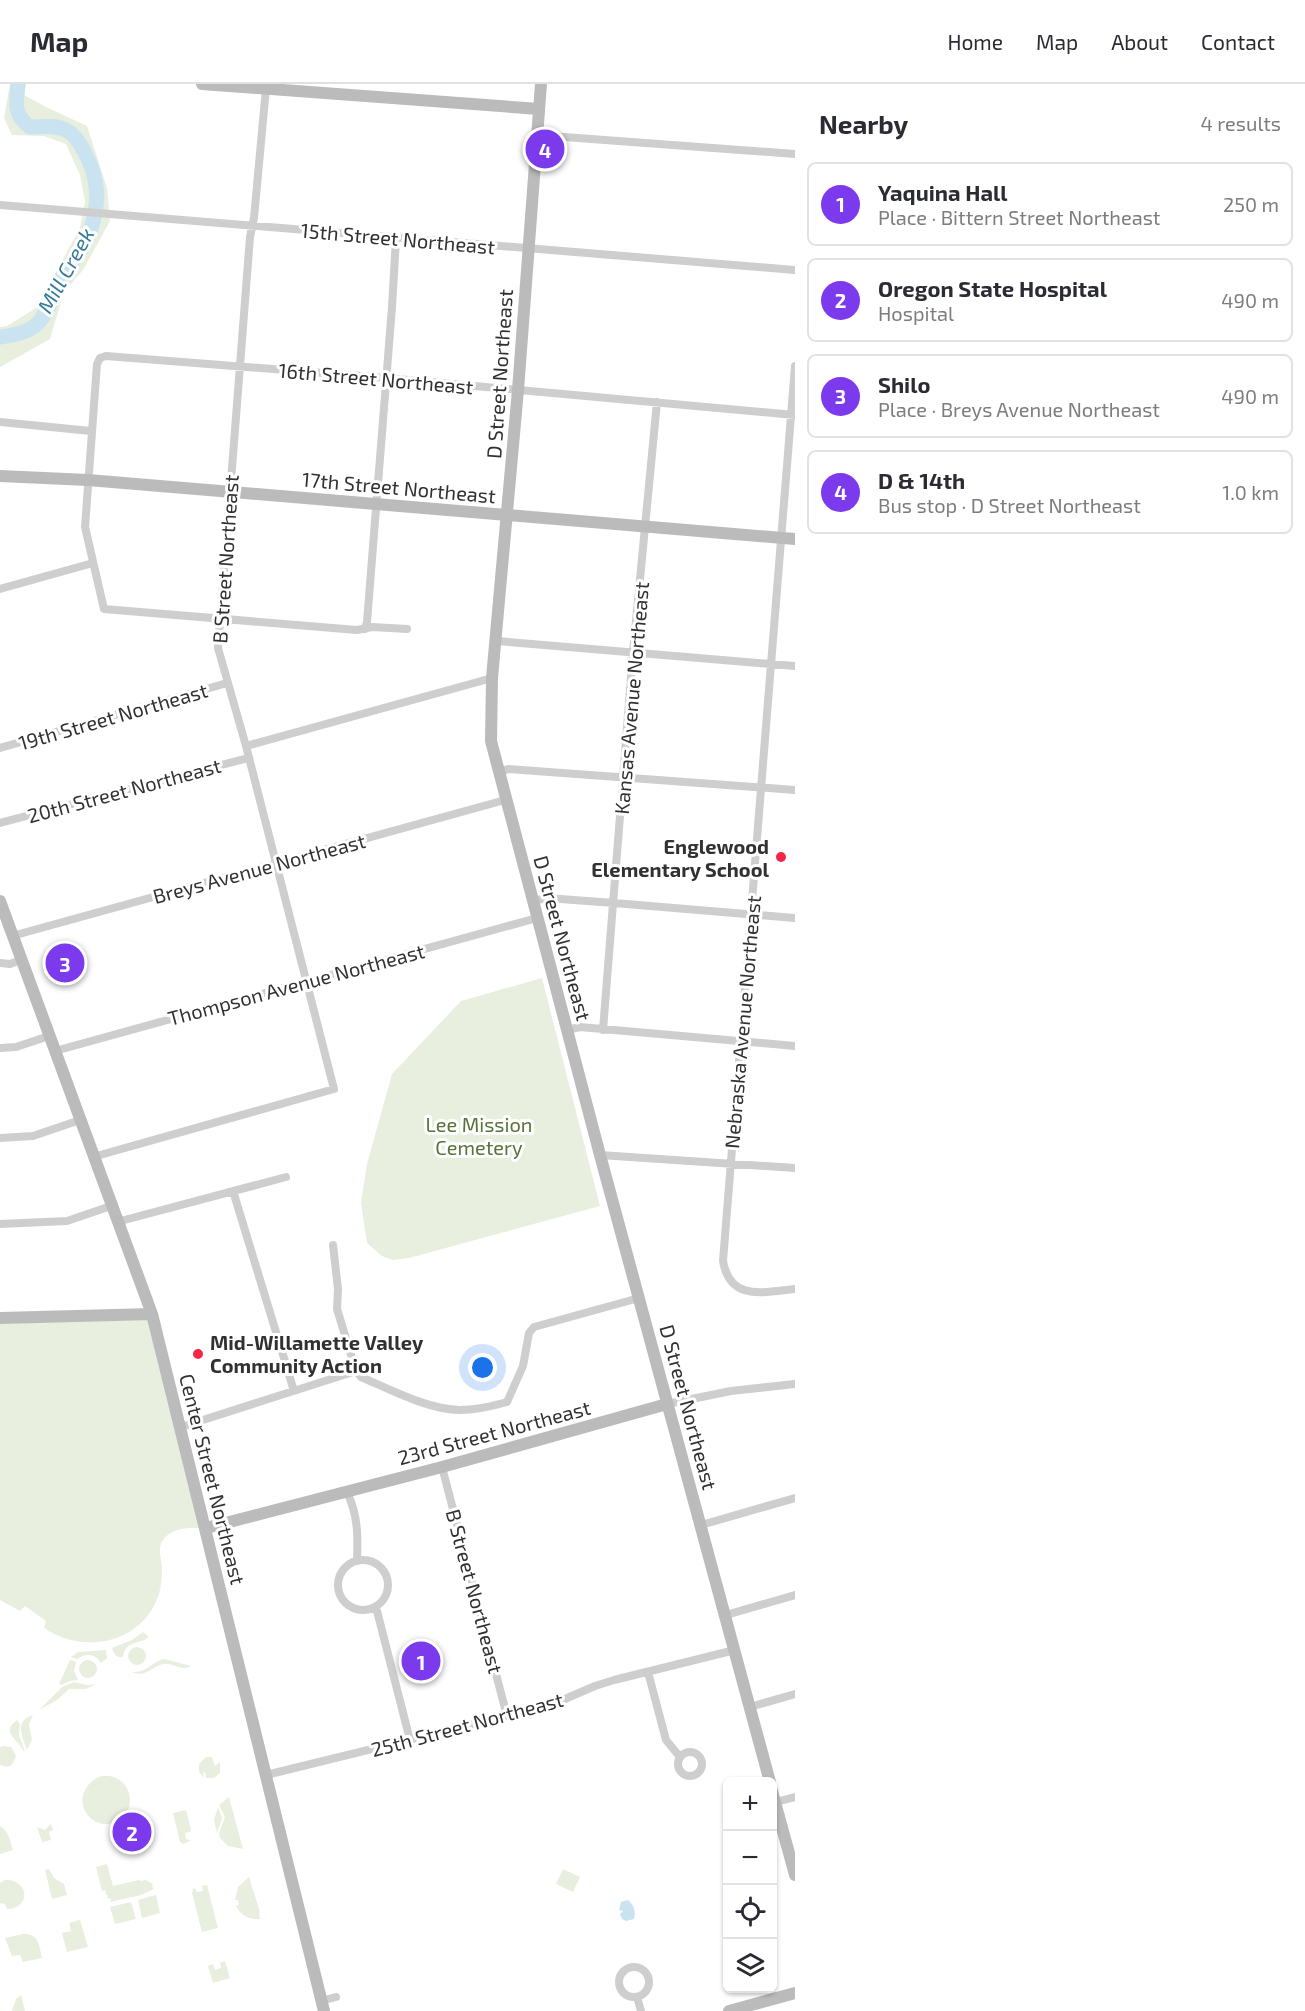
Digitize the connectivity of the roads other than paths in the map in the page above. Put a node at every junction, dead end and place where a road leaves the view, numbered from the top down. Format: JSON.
{"nodes":[{"id":1,"x":202,"y":84,"type":"edge"},
{"id":2,"x":541,"y":84,"type":"edge"},
{"id":3,"x":266,"y":88,"type":"junction"},
{"id":4,"x":539,"y":109,"type":"junction"},
{"id":5,"x":537,"y":135,"type":"junction"},
{"id":6,"x":795,"y":154,"type":"edge"},
{"id":7,"x":0,"y":205,"type":"edge"},
{"id":8,"x":252,"y":225,"type":"junction"},
{"id":9,"x":396,"y":238,"type":"junction"},
{"id":10,"x":528,"y":248,"type":"junction"},
{"id":11,"x":795,"y":270,"type":"edge"},
{"id":12,"x":795,"y":366,"type":"edge"},
{"id":13,"x":239,"y":367,"type":"junction"},
{"id":14,"x":387,"y":378,"type":"junction"},
{"id":15,"x":518,"y":390,"type":"junction"},
{"id":16,"x":657,"y":402,"type":"junction"},
{"id":17,"x":793,"y":415,"type":"edge"},
{"id":18,"x":0,"y":423,"type":"edge"},
{"id":19,"x":91,"y":431,"type":"junction"},
{"id":20,"x":0,"y":476,"type":"edge"},
{"id":21,"x":88,"y":480,"type":"junction"},
{"id":22,"x":229,"y":492,"type":"junction"},
{"id":23,"x":377,"y":505,"type":"junction"},
{"id":24,"x":507,"y":515,"type":"junction"},
{"id":25,"x":645,"y":526,"type":"junction"},
{"id":26,"x":780,"y":538,"type":"junction"},
{"id":27,"x":795,"y":539,"type":"edge"},
{"id":28,"x":93,"y":563,"type":"junction"},
{"id":29,"x":0,"y":589,"type":"edge"},
{"id":30,"x":219,"y":618,"type":"junction"},
{"id":31,"x":365,"y":629,"type":"junction"},
{"id":32,"x":407,"y":629,"type":"dead end"},
{"id":33,"x":497,"y":641,"type":"junction"},
{"id":34,"x":633,"y":652,"type":"junction"},
{"id":35,"x":770,"y":664,"type":"junction"},
{"id":36,"x":795,"y":666,"type":"edge"},
{"id":37,"x":492,"y":678,"type":"junction"},
{"id":38,"x":227,"y":683,"type":"junction"},
{"id":39,"x":246,"y":746,"type":"junction"},
{"id":40,"x":0,"y":748,"type":"edge"},
{"id":41,"x":248,"y":758,"type":"junction"},
{"id":42,"x":498,"y":773,"type":"junction"},
{"id":43,"x":624,"y":777,"type":"junction"},
{"id":44,"x":761,"y":787,"type":"junction"},
{"id":45,"x":795,"y":790,"type":"edge"},
{"id":46,"x":505,"y":800,"type":"junction"},
{"id":47,"x":0,"y":823,"type":"edge"},
{"id":48,"x":276,"y":863,"type":"junction"},
{"id":49,"x":0,"y":901,"type":"edge"},
{"id":50,"x":532,"y":901,"type":"junction"},
{"id":51,"x":614,"y":903,"type":"junction"},
{"id":52,"x":751,"y":915,"type":"junction"},
{"id":53,"x":537,"y":918,"type":"junction"},
{"id":54,"x":795,"y":918,"type":"edge"},
{"id":55,"x":12,"y":936,"type":"junction"},
{"id":56,"x":21,"y":960,"type":"junction"},
{"id":57,"x":0,"y":963,"type":"edge"},
{"id":58,"x":306,"y":982,"type":"junction"},
{"id":59,"x":567,"y":1030,"type":"junction"},
{"id":60,"x":603,"y":1030,"type":"junction"},
{"id":61,"x":49,"y":1036,"type":"junction"},
{"id":62,"x":740,"y":1041,"type":"junction"},
{"id":63,"x":795,"y":1046,"type":"edge"},
{"id":64,"x":0,"y":1048,"type":"edge"},
{"id":65,"x":55,"y":1051,"type":"junction"},
{"id":66,"x":80,"y":1120,"type":"junction"},
{"id":67,"x":0,"y":1138,"type":"edge"},
{"id":68,"x":600,"y":1155,"type":"junction"},
{"id":69,"x":93,"y":1156,"type":"junction"},
{"id":70,"x":730,"y":1165,"type":"junction"},
{"id":71,"x":795,"y":1168,"type":"edge"},
{"id":72,"x":286,"y":1177,"type":"dead end"},
{"id":73,"x":233,"y":1191,"type":"junction"},
{"id":74,"x":111,"y":1206,"type":"junction"},
{"id":75,"x":117,"y":1222,"type":"junction"},
{"id":76,"x":0,"y":1224,"type":"edge"},
{"id":77,"x":333,"y":1245,"type":"dead end"},
{"id":78,"x":795,"y":1289,"type":"edge"},
{"id":79,"x":639,"y":1298,"type":"junction"},
{"id":80,"x":152,"y":1314,"type":"junction"},
{"id":81,"x":0,"y":1318,"type":"edge"},
{"id":82,"x":356,"y":1371,"type":"junction"},
{"id":83,"x":795,"y":1384,"type":"edge"},
{"id":84,"x":294,"y":1391,"type":"junction"},
{"id":85,"x":668,"y":1404,"type":"junction"},
{"id":86,"x":181,"y":1427,"type":"junction"},
{"id":87,"x":442,"y":1467,"type":"junction"},
{"id":88,"x":347,"y":1492,"type":"junction"},
{"id":89,"x":795,"y":1498,"type":"edge"},
{"id":90,"x":701,"y":1525,"type":"junction"},
{"id":91,"x":206,"y":1528,"type":"junction"},
{"id":92,"x":357,"y":1561,"type":"junction"},
{"id":93,"x":795,"y":1595,"type":"edge"},
{"id":94,"x":376,"y":1607,"type":"junction"},
{"id":95,"x":726,"y":1615,"type":"junction"},
{"id":96,"x":735,"y":1650,"type":"junction"},
{"id":97,"x":648,"y":1672,"type":"junction"},
{"id":98,"x":795,"y":1694,"type":"edge"},
{"id":99,"x":750,"y":1707,"type":"junction"},
{"id":100,"x":507,"y":1716,"type":"junction"},
{"id":101,"x":410,"y":1740,"type":"junction"},
{"id":102,"x":680,"y":1757,"type":"dead end"},
{"id":103,"x":266,"y":1775,"type":"junction"},
{"id":104,"x":769,"y":1777,"type":"edge"},
{"id":105,"x":777,"y":1797,"type":"edge"},
{"id":106,"x":795,"y":1797,"type":"edge"},
{"id":107,"x":777,"y":1808,"type":"edge"},
{"id":108,"x":795,"y":1875,"type":"edge"},
{"id":109,"x":795,"y":1993,"type":"edge"},
{"id":110,"x":336,"y":1997,"type":"dead end"},
{"id":111,"x":638,"y":1997,"type":"dead end"},
{"id":112,"x":323,"y":2006,"type":"edge"},
{"id":113,"x":738,"y":2010,"type":"edge"},
{"id":114,"x":641,"y":2011,"type":"edge"}],
"edges":[{"from":1,"to":3,"type":"street"},
{"from":2,"to":4,"type":"street","name":"D Street Northeast"},
{"from":3,"to":4,"type":"street"},
{"from":3,"to":8,"type":"street","name":"B Street Northeast"},
{"from":4,"to":5,"type":"street","name":"D Street Northeast"},
{"from":5,"to":6,"type":"street"},
{"from":5,"to":10,"type":"street","name":"D Street Northeast"},
{"from":7,"to":8,"type":"street","name":"15th Street Northeast"},
{"from":8,"to":9,"type":"street","name":"15th Street Northeast"},
{"from":8,"to":13,"type":"street","name":"B Street Northeast"},
{"from":9,"to":10,"type":"street","name":"15th Street Northeast"},
{"from":9,"to":14,"type":"street"},
{"from":10,"to":11,"type":"street","name":"15th Street Northeast"},
{"from":10,"to":15,"type":"street","name":"D Street Northeast"},
{"from":12,"to":17,"type":"street","name":"Nebraska Avenue Northeast"},
{"from":13,"to":14,"type":"street","name":"16th Street Northeast"},
{"from":13,"to":19,"type":"street","name":"16th Street Northeast"},
{"from":13,"to":22,"type":"street","name":"B Street Northeast"},
{"from":14,"to":15,"type":"street","name":"16th Street Northeast"},
{"from":14,"to":23,"type":"street"},
{"from":15,"to":16,"type":"street","name":"16th Street Northeast"},
{"from":15,"to":24,"type":"street","name":"D Street Northeast"},
{"from":16,"to":17,"type":"street","name":"16th Street Northeast"},
{"from":16,"to":25,"type":"street","name":"Kansas Avenue Northeast"},
{"from":17,"to":26,"type":"street","name":"Nebraska Avenue Northeast"},
{"from":18,"to":19,"type":"street"},
{"from":19,"to":21,"type":"street"},
{"from":20,"to":21,"type":"street","name":"17th Street Northeast"},
{"from":21,"to":22,"type":"street","name":"17th Street Northeast"},
{"from":21,"to":28,"type":"street"},
{"from":22,"to":23,"type":"street","name":"17th Street Northeast"},
{"from":22,"to":30,"type":"street","name":"B Street Northeast"},
{"from":23,"to":24,"type":"street","name":"17th Street Northeast"},
{"from":23,"to":31,"type":"street"},
{"from":24,"to":25,"type":"street","name":"17th Street Northeast"},
{"from":24,"to":33,"type":"street","name":"D Street Northeast"},
{"from":25,"to":26,"type":"street","name":"17th Street Northeast"},
{"from":25,"to":34,"type":"street","name":"Kansas Avenue Northeast"},
{"from":26,"to":27,"type":"street","name":"17th Street Northeast"},
{"from":26,"to":35,"type":"street","name":"Nebraska Avenue Northeast"},
{"from":28,"to":29,"type":"street"},
{"from":28,"to":30,"type":"street"},
{"from":30,"to":31,"type":"street"},
{"from":30,"to":38,"type":"street","name":"B Street Northeast"},
{"from":31,"to":32,"type":"street"},
{"from":33,"to":34,"type":"street"},
{"from":33,"to":37,"type":"street","name":"D Street Northeast"},
{"from":34,"to":35,"type":"street"},
{"from":34,"to":43,"type":"street","name":"Kansas Avenue Northeast"},
{"from":35,"to":36,"type":"street"},
{"from":35,"to":44,"type":"street","name":"Nebraska Avenue Northeast"},
{"from":37,"to":39,"type":"street"},
{"from":37,"to":42,"type":"street","name":"D Street Northeast"},
{"from":38,"to":39,"type":"street","name":"B Street Northeast"},
{"from":38,"to":40,"type":"street","name":"19th Street Northeast"},
{"from":39,"to":41,"type":"street","name":"B Street Northeast"},
{"from":41,"to":47,"type":"street","name":"20th Street Northeast"},
{"from":41,"to":48,"type":"street","name":"B Street Northeast"},
{"from":42,"to":43,"type":"street"},
{"from":42,"to":46,"type":"street","name":"D Street Northeast"},
{"from":43,"to":44,"type":"street"},
{"from":43,"to":51,"type":"street","name":"Kansas Avenue Northeast"},
{"from":44,"to":45,"type":"street"},
{"from":44,"to":52,"type":"street","name":"Nebraska Avenue Northeast"},
{"from":46,"to":48,"type":"street","name":"Breys Avenue Northeast"},
{"from":46,"to":50,"type":"street","name":"D Street Northeast"},
{"from":48,"to":55,"type":"street","name":"Breys Avenue Northeast"},
{"from":48,"to":58,"type":"street","name":"B Street Northeast"},
{"from":49,"to":55,"type":"street","name":"Center Street Northeast"},
{"from":50,"to":51,"type":"street"},
{"from":50,"to":53,"type":"street","name":"D Street Northeast"},
{"from":51,"to":52,"type":"street"},
{"from":51,"to":60,"type":"street","name":"Kansas Avenue Northeast"},
{"from":52,"to":54,"type":"street"},
{"from":52,"to":62,"type":"street","name":"Nebraska Avenue Northeast"},
{"from":53,"to":58,"type":"street","name":"Thompson Avenue Northeast"},
{"from":53,"to":59,"type":"street","name":"D Street Northeast"},
{"from":55,"to":56,"type":"street","name":"Center Street Northeast"},
{"from":56,"to":57,"type":"street"},
{"from":56,"to":61,"type":"street","name":"Center Street Northeast"},
{"from":58,"to":65,"type":"street","name":"Thompson Avenue Northeast"},
{"from":58,"to":69,"type":"street","name":"B Street Northeast"},
{"from":59,"to":60,"type":"street"},
{"from":59,"to":68,"type":"street","name":"D Street Northeast"},
{"from":60,"to":62,"type":"street"},
{"from":61,"to":64,"type":"street"},
{"from":61,"to":65,"type":"street","name":"Center Street Northeast"},
{"from":62,"to":63,"type":"street"},
{"from":62,"to":70,"type":"street","name":"Nebraska Avenue Northeast"},
{"from":65,"to":66,"type":"street","name":"Center Street Northeast"},
{"from":66,"to":67,"type":"street"},
{"from":66,"to":69,"type":"street","name":"Center Street Northeast"},
{"from":68,"to":70,"type":"street"},
{"from":68,"to":79,"type":"street","name":"D Street Northeast"},
{"from":69,"to":74,"type":"street","name":"Center Street Northeast"},
{"from":70,"to":71,"type":"street"},
{"from":70,"to":78,"type":"street","name":"Nebraska Avenue Northeast"},
{"from":72,"to":73,"type":"street"},
{"from":73,"to":75,"type":"street"},
{"from":73,"to":84,"type":"street"},
{"from":74,"to":75,"type":"street","name":"Center Street Northeast"},
{"from":74,"to":76,"type":"street"},
{"from":75,"to":80,"type":"street","name":"Center Street Northeast"},
{"from":77,"to":82,"type":"street"},
{"from":79,"to":82,"type":"street"},
{"from":79,"to":85,"type":"street","name":"D Street Northeast"},
{"from":80,"to":81,"type":"street"},
{"from":80,"to":86,"type":"street","name":"Center Street Northeast"},
{"from":82,"to":84,"type":"street"},
{"from":83,"to":85,"type":"street","name":"23rd Street Northeast"},
{"from":84,"to":86,"type":"street"},
{"from":85,"to":87,"type":"street","name":"23rd Street Northeast"},
{"from":85,"to":90,"type":"street","name":"D Street Northeast"},
{"from":86,"to":91,"type":"street","name":"Center Street Northeast"},
{"from":87,"to":88,"type":"street","name":"23rd Street Northeast"},
{"from":87,"to":100,"type":"street","name":"B Street Northeast"},
{"from":88,"to":91,"type":"street","name":"23rd Street Northeast"},
{"from":88,"to":92,"type":"street"},
{"from":89,"to":90,"type":"street"},
{"from":90,"to":95,"type":"street","name":"D Street Northeast"},
{"from":91,"to":103,"type":"street","name":"Center Street Northeast"},
{"from":92,"to":94,"type":"street"},
{"from":92,"to":94,"type":"street"},
{"from":93,"to":95,"type":"street"},
{"from":94,"to":101,"type":"street"},
{"from":95,"to":96,"type":"street","name":"D Street Northeast"},
{"from":96,"to":97,"type":"street","name":"25th Street Northeast"},
{"from":96,"to":99,"type":"street","name":"D Street Northeast"},
{"from":97,"to":100,"type":"street","name":"25th Street Northeast"},
{"from":97,"to":102,"type":"street"},
{"from":98,"to":99,"type":"street"},
{"from":99,"to":104,"type":"street","name":"D Street Northeast"},
{"from":100,"to":101,"type":"street","name":"25th Street Northeast"},
{"from":101,"to":103,"type":"street","name":"25th Street Northeast"},
{"from":103,"to":112,"type":"street","name":"Center Street Northeast"},
{"from":105,"to":106,"type":"street"},
{"from":107,"to":108,"type":"street"},
{"from":109,"to":113,"type":"street"},
{"from":110,"to":112,"type":"street"},
{"from":111,"to":114,"type":"street"}]}
